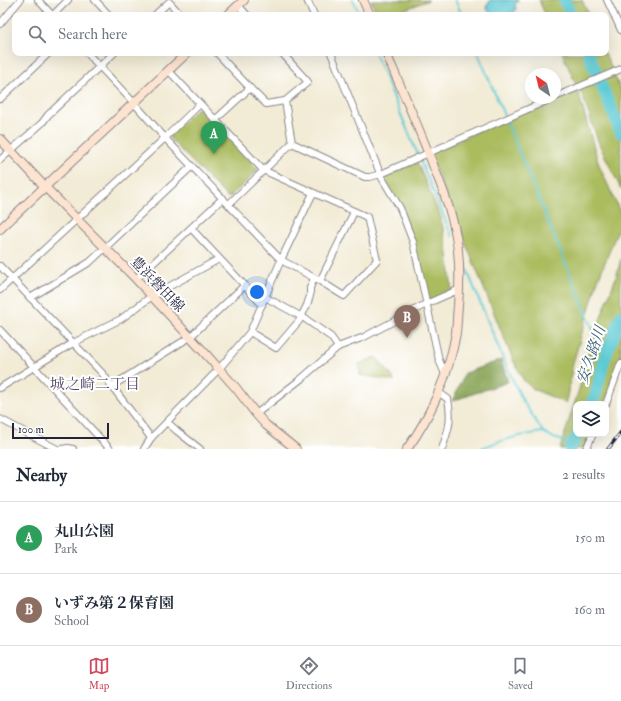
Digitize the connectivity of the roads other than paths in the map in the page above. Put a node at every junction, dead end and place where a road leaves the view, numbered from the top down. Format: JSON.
{"nodes":[{"id":1,"x":20,"y":0,"type":"edge"},
{"id":2,"x":38,"y":0,"type":"edge"},
{"id":3,"x":68,"y":0,"type":"edge"},
{"id":4,"x":95,"y":0,"type":"edge"},
{"id":5,"x":307,"y":0,"type":"edge"},
{"id":6,"x":363,"y":0,"type":"edge"},
{"id":7,"x":607,"y":0,"type":"edge"},
{"id":8,"x":241,"y":3,"type":"edge"},
{"id":9,"x":49,"y":12,"type":"edge"},
{"id":10,"x":55,"y":12,"type":"edge"},
{"id":11,"x":106,"y":12,"type":"edge"},
{"id":12,"x":158,"y":12,"type":"edge"},
{"id":13,"x":178,"y":12,"type":"edge"},
{"id":14,"x":231,"y":12,"type":"edge"},
{"id":15,"x":246,"y":12,"type":"edge"},
{"id":16,"x":313,"y":12,"type":"edge"},
{"id":17,"x":369,"y":12,"type":"edge"},
{"id":18,"x":0,"y":24,"type":"edge"},
{"id":19,"x":621,"y":30,"type":"edge"},
{"id":20,"x":46,"y":56,"type":"edge"},
{"id":21,"x":89,"y":56,"type":"edge"},
{"id":22,"x":111,"y":56,"type":"edge"},
{"id":23,"x":184,"y":56,"type":"edge"},
{"id":24,"x":220,"y":56,"type":"edge"},
{"id":25,"x":285,"y":56,"type":"edge"},
{"id":26,"x":332,"y":56,"type":"edge"},
{"id":27,"x":387,"y":56,"type":"edge"},
{"id":28,"x":99,"y":67,"type":"junction"},
{"id":29,"x":621,"y":69,"type":"edge"},
{"id":30,"x":168,"y":70,"type":"junction"},
{"id":31,"x":250,"y":88,"type":"junction"},
{"id":32,"x":561,"y":95,"type":"edge"},
{"id":33,"x":0,"y":99,"type":"edge"},
{"id":34,"x":285,"y":102,"type":"junction"},
{"id":35,"x":134,"y":103,"type":"junction"},
{"id":36,"x":200,"y":104,"type":"junction"},
{"id":37,"x":540,"y":104,"type":"edge"},
{"id":38,"x":216,"y":120,"type":"junction"},
{"id":39,"x":0,"y":138,"type":"edge"},
{"id":40,"x":165,"y":138,"type":"junction"},
{"id":41,"x":292,"y":143,"type":"junction"},
{"id":42,"x":11,"y":150,"type":"junction"},
{"id":43,"x":429,"y":153,"type":"junction"},
{"id":44,"x":0,"y":160,"type":"edge"},
{"id":45,"x":192,"y":166,"type":"junction"},
{"id":46,"x":263,"y":170,"type":"junction"},
{"id":47,"x":381,"y":174,"type":"junction"},
{"id":48,"x":45,"y":187,"type":"junction"},
{"id":49,"x":314,"y":193,"type":"junction"},
{"id":50,"x":223,"y":198,"type":"junction"},
{"id":51,"x":229,"y":204,"type":"junction"},
{"id":52,"x":354,"y":212,"type":"junction"},
{"id":53,"x":76,"y":219,"type":"junction"},
{"id":54,"x":191,"y":228,"type":"junction"},
{"id":55,"x":0,"y":229,"type":"edge"},
{"id":56,"x":105,"y":248,"type":"junction"},
{"id":57,"x":219,"y":259,"type":"junction"},
{"id":58,"x":282,"y":260,"type":"junction"},
{"id":59,"x":0,"y":266,"type":"edge"},
{"id":60,"x":12,"y":279,"type":"junction"},
{"id":61,"x":136,"y":279,"type":"junction"},
{"id":62,"x":317,"y":280,"type":"junction"},
{"id":63,"x":245,"y":285,"type":"junction"},
{"id":64,"x":0,"y":290,"type":"edge"},
{"id":65,"x":460,"y":290,"type":"junction"},
{"id":66,"x":152,"y":296,"type":"junction"},
{"id":67,"x":265,"y":297,"type":"junction"},
{"id":68,"x":30,"y":298,"type":"junction"},
{"id":69,"x":426,"y":304,"type":"junction"},
{"id":70,"x":262,"y":305,"type":"junction"},
{"id":71,"x":302,"y":316,"type":"junction"},
{"id":72,"x":0,"y":330,"type":"edge"},
{"id":73,"x":250,"y":332,"type":"junction"},
{"id":74,"x":190,"y":337,"type":"junction"},
{"id":75,"x":73,"y":343,"type":"junction"},
{"id":76,"x":338,"y":347,"type":"junction"},
{"id":77,"x":621,"y":363,"type":"edge"},
{"id":78,"x":35,"y":367,"type":"junction"},
{"id":79,"x":219,"y":369,"type":"junction"},
{"id":80,"x":445,"y":374,"type":"junction"},
{"id":81,"x":112,"y":386,"type":"junction"},
{"id":82,"x":0,"y":388,"type":"edge"},
{"id":83,"x":438,"y":392,"type":"junction"},
{"id":84,"x":607,"y":401,"type":"edge"},
{"id":85,"x":256,"y":414,"type":"junction"},
{"id":86,"x":0,"y":419,"type":"edge"},
{"id":87,"x":167,"y":422,"type":"junction"},
{"id":88,"x":592,"y":437,"type":"edge"},
{"id":89,"x":151,"y":438,"type":"junction"},
{"id":90,"x":57,"y":449,"type":"edge"},
{"id":91,"x":62,"y":449,"type":"edge"},
{"id":92,"x":73,"y":449,"type":"edge"},
{"id":93,"x":110,"y":449,"type":"edge"},
{"id":94,"x":144,"y":449,"type":"edge"},
{"id":95,"x":200,"y":449,"type":"edge"},
{"id":96,"x":296,"y":449,"type":"edge"},
{"id":97,"x":407,"y":449,"type":"edge"},
{"id":98,"x":442,"y":449,"type":"edge"},
{"id":99,"x":586,"y":449,"type":"edge"}],
"edges":[{"from":1,"to":18,"type":"street"},
{"from":2,"to":9,"type":"street"},
{"from":3,"to":10,"type":"street"},
{"from":4,"to":11,"type":"street"},
{"from":5,"to":16,"type":"street"},
{"from":6,"to":17,"type":"street"},
{"from":7,"to":19,"type":"street"},
{"from":8,"to":14,"type":"street"},
{"from":8,"to":15,"type":"street"},
{"from":12,"to":13,"type":"street"},
{"from":20,"to":33,"type":"street"},
{"from":21,"to":28,"type":"street"},
{"from":22,"to":28,"type":"street"},
{"from":23,"to":30,"type":"street"},
{"from":24,"to":31,"type":"street"},
{"from":25,"to":34,"type":"street"},
{"from":26,"to":47,"type":"street"},
{"from":27,"to":43,"type":"street"},
{"from":28,"to":35,"type":"street"},
{"from":28,"to":42,"type":"street"},
{"from":29,"to":32,"type":"street"},
{"from":30,"to":35,"type":"street"},
{"from":30,"to":36,"type":"street"},
{"from":31,"to":34,"type":"street"},
{"from":31,"to":38,"type":"street"},
{"from":34,"to":41,"type":"street"},
{"from":35,"to":40,"type":"street"},
{"from":35,"to":48,"type":"street"},
{"from":36,"to":38,"type":"street"},
{"from":36,"to":40,"type":"street"},
{"from":37,"to":43,"type":"street"},
{"from":38,"to":46,"type":"street"},
{"from":39,"to":42,"type":"street","name":"豊浜磐田線"},
{"from":40,"to":45,"type":"street"},
{"from":40,"to":53,"type":"street"},
{"from":41,"to":46,"type":"street"},
{"from":41,"to":47,"type":"street"},
{"from":42,"to":44,"type":"street"},
{"from":42,"to":48,"type":"street","name":"豊浜磐田線"},
{"from":43,"to":47,"type":"street"},
{"from":43,"to":65,"type":"street"},
{"from":45,"to":50,"type":"street"},
{"from":45,"to":56,"type":"street"},
{"from":46,"to":49,"type":"street"},
{"from":46,"to":51,"type":"street"},
{"from":47,"to":69,"type":"street"},
{"from":48,"to":53,"type":"street","name":"豊浜磐田線"},
{"from":48,"to":55,"type":"street"},
{"from":49,"to":52,"type":"street"},
{"from":49,"to":58,"type":"street"},
{"from":50,"to":51,"type":"street"},
{"from":50,"to":54,"type":"street"},
{"from":51,"to":58,"type":"street"},
{"from":52,"to":62,"type":"street"},
{"from":52,"to":62,"type":"street"},
{"from":53,"to":56,"type":"street","name":"豊浜磐田線"},
{"from":53,"to":60,"type":"street"},
{"from":54,"to":57,"type":"street"},
{"from":54,"to":61,"type":"street"},
{"from":56,"to":61,"type":"street","name":"豊浜磐田線"},
{"from":56,"to":68,"type":"street"},
{"from":57,"to":63,"type":"street"},
{"from":57,"to":66,"type":"street"},
{"from":58,"to":62,"type":"street"},
{"from":58,"to":67,"type":"street"},
{"from":59,"to":60,"type":"street"},
{"from":60,"to":64,"type":"street"},
{"from":60,"to":68,"type":"street"},
{"from":61,"to":66,"type":"street","name":"豊浜磐田線"},
{"from":62,"to":71,"type":"street"},
{"from":63,"to":70,"type":"street"},
{"from":63,"to":74,"type":"street"},
{"from":65,"to":69,"type":"street"},
{"from":65,"to":80,"type":"street"},
{"from":66,"to":74,"type":"street","name":"豊浜磐田線"},
{"from":66,"to":75,"type":"street"},
{"from":67,"to":70,"type":"street"},
{"from":67,"to":71,"type":"street"},
{"from":68,"to":75,"type":"street"},
{"from":69,"to":76,"type":"street"},
{"from":69,"to":80,"type":"street"},
{"from":70,"to":73,"type":"street"},
{"from":71,"to":73,"type":"street"},
{"from":71,"to":76,"type":"street"},
{"from":72,"to":78,"type":"street"},
{"from":73,"to":79,"type":"street"},
{"from":74,"to":79,"type":"street","name":"豊浜磐田線"},
{"from":74,"to":81,"type":"street"},
{"from":75,"to":78,"type":"street"},
{"from":75,"to":81,"type":"street"},
{"from":76,"to":85,"type":"street"},
{"from":77,"to":84,"type":"street"},
{"from":78,"to":82,"type":"street"},
{"from":78,"to":93,"type":"street"},
{"from":79,"to":85,"type":"street","name":"豊浜磐田線"},
{"from":79,"to":87,"type":"street"},
{"from":80,"to":83,"type":"street"},
{"from":81,"to":89,"type":"street"},
{"from":83,"to":97,"type":"street"},
{"from":83,"to":98,"type":"street"},
{"from":85,"to":96,"type":"street","name":"豊浜磐田線"},
{"from":86,"to":90,"type":"street"},
{"from":87,"to":89,"type":"street"},
{"from":87,"to":95,"type":"street"},
{"from":88,"to":99,"type":"street"},
{"from":89,"to":94,"type":"street"},
{"from":91,"to":92,"type":"street"}]}
